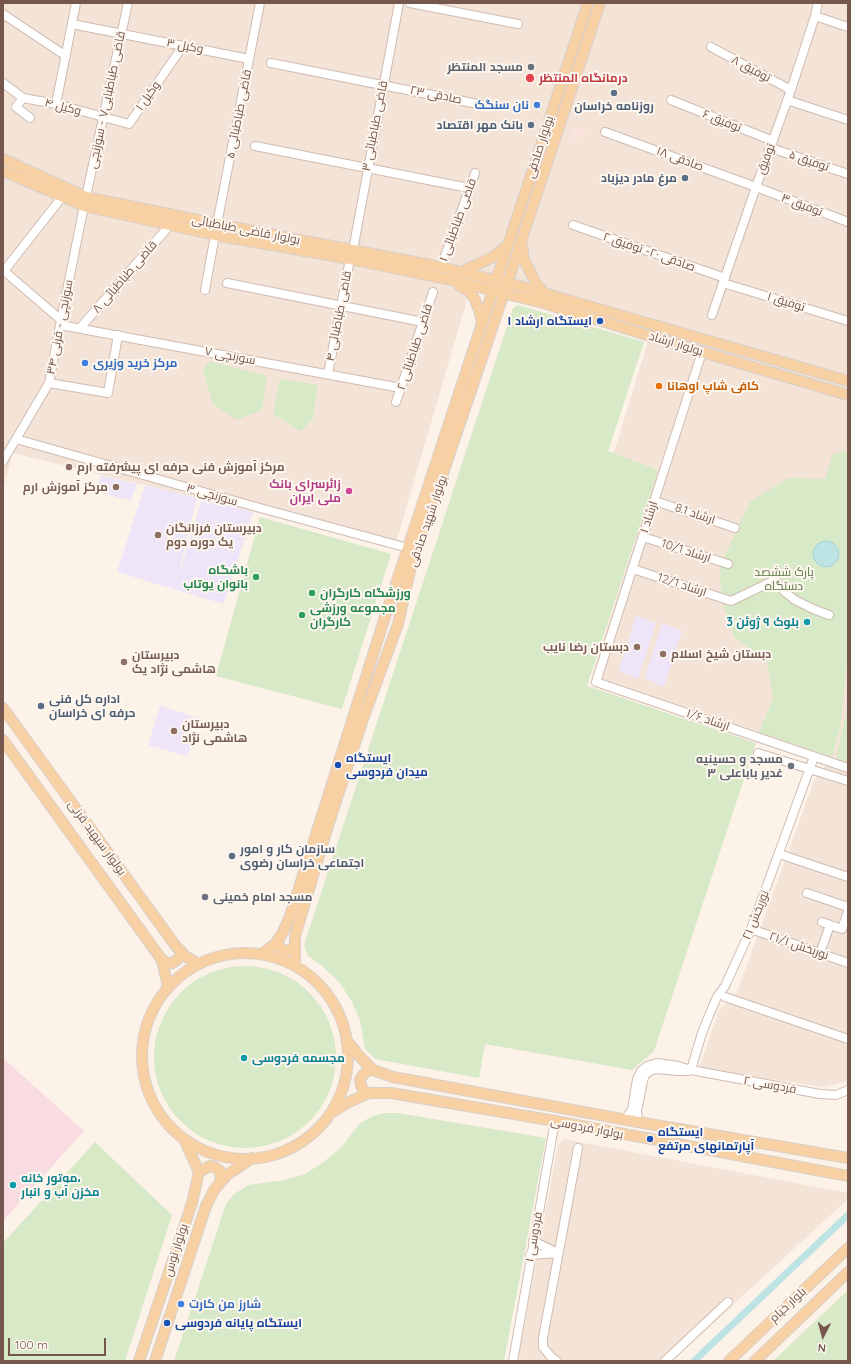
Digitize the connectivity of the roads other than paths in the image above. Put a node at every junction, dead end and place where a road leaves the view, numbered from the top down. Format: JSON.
{"nodes":[{"id":1,"x":76,"y":3,"type":"edge"},
{"id":2,"x":128,"y":3,"type":"edge"},
{"id":3,"x":260,"y":3,"type":"edge"},
{"id":4,"x":399,"y":3,"type":"edge"},
{"id":5,"x":410,"y":3,"type":"edge"},
{"id":6,"x":588,"y":3,"type":"edge"},
{"id":7,"x":600,"y":3,"type":"edge"},
{"id":8,"x":817,"y":3,"type":"edge"},
{"id":9,"x":3,"y":14,"type":"edge"},
{"id":10,"x":815,"y":16,"type":"junction"},
{"id":11,"x":72,"y":24,"type":"junction"},
{"id":12,"x":518,"y":24,"type":"dead end"},
{"id":13,"x":848,"y":27,"type":"edge"},
{"id":14,"x":121,"y":34,"type":"junction"},
{"id":15,"x":183,"y":46,"type":"junction"},
{"id":16,"x":711,"y":47,"type":"dead end"},
{"id":17,"x":66,"y":56,"type":"junction"},
{"id":18,"x":249,"y":59,"type":"junction"},
{"id":19,"x":271,"y":63,"type":"dead end"},
{"id":20,"x":3,"y":83,"type":"edge"},
{"id":21,"x":383,"y":85,"type":"junction"},
{"id":22,"x":791,"y":90,"type":"junction"},
{"id":23,"x":23,"y":98,"type":"junction"},
{"id":24,"x":672,"y":100,"type":"dead end"},
{"id":25,"x":787,"y":100,"type":"junction"},
{"id":26,"x":56,"y":104,"type":"junction"},
{"id":27,"x":488,"y":106,"type":"dead end"},
{"id":28,"x":103,"y":117,"type":"junction"},
{"id":29,"x":30,"y":118,"type":"dead end"},
{"id":30,"x":848,"y":120,"type":"edge"},
{"id":31,"x":605,"y":132,"type":"dead end"},
{"id":32,"x":772,"y":145,"type":"junction"},
{"id":33,"x":255,"y":146,"type":"dead end"},
{"id":34,"x":3,"y":158,"type":"edge"},
{"id":35,"x":368,"y":168,"type":"junction"},
{"id":36,"x":3,"y":172,"type":"edge"},
{"id":37,"x":475,"y":173,"type":"dead end"},
{"id":38,"x":848,"y":174,"type":"edge"},
{"id":39,"x":756,"y":187,"type":"junction"},
{"id":40,"x":469,"y":188,"type":"junction"},
{"id":41,"x":62,"y":198,"type":"junction"},
{"id":42,"x":85,"y":202,"type":"junction"},
{"id":43,"x":848,"y":222,"type":"edge"},
{"id":44,"x":218,"y":224,"type":"junction"},
{"id":45,"x":170,"y":225,"type":"junction"},
{"id":46,"x":573,"y":225,"type":"dead end"},
{"id":47,"x":215,"y":235,"type":"junction"},
{"id":48,"x":522,"y":239,"type":"junction"},
{"id":49,"x":508,"y":245,"type":"junction"},
{"id":50,"x":352,"y":254,"type":"junction"},
{"id":51,"x":441,"y":268,"type":"junction"},
{"id":52,"x":4,"y":271,"type":"edge"},
{"id":53,"x":461,"y":272,"type":"junction"},
{"id":54,"x":451,"y":280,"type":"junction"},
{"id":55,"x":724,"y":281,"type":"junction"},
{"id":56,"x":227,"y":283,"type":"dead end"},
{"id":57,"x":495,"y":286,"type":"junction"},
{"id":58,"x":506,"y":288,"type":"junction"},
{"id":59,"x":205,"y":290,"type":"dead end"},
{"id":60,"x":433,"y":292,"type":"dead end"},
{"id":61,"x":546,"y":295,"type":"junction"},
{"id":62,"x":341,"y":306,"type":"junction"},
{"id":63,"x":712,"y":315,"type":"dead end"},
{"id":64,"x":848,"y":321,"type":"edge"},
{"id":65,"x":60,"y":322,"type":"junction"},
{"id":66,"x":423,"y":322,"type":"junction"},
{"id":67,"x":482,"y":323,"type":"junction"},
{"id":68,"x":80,"y":328,"type":"junction"},
{"id":69,"x":118,"y":335,"type":"junction"},
{"id":70,"x":702,"y":352,"type":"junction"},
{"id":71,"x":328,"y":374,"type":"junction"},
{"id":72,"x":848,"y":382,"type":"edge"},
{"id":73,"x":49,"y":383,"type":"junction"},
{"id":74,"x":401,"y":388,"type":"junction"},
{"id":75,"x":848,"y":395,"type":"edge"},
{"id":76,"x":396,"y":402,"type":"dead end"},
{"id":77,"x":16,"y":439,"type":"junction"},
{"id":78,"x":3,"y":461,"type":"edge"},
{"id":79,"x":655,"y":501,"type":"junction"},
{"id":80,"x":735,"y":528,"type":"dead end"},
{"id":81,"x":643,"y":537,"type":"junction"},
{"id":82,"x":408,"y":548,"type":"junction"},
{"id":83,"x":728,"y":564,"type":"dead end"},
{"id":84,"x":633,"y":569,"type":"junction"},
{"id":85,"x":829,"y":615,"type":"dead end"},
{"id":86,"x":384,"y":620,"type":"junction"},
{"id":87,"x":398,"y":624,"type":"junction"},
{"id":88,"x":596,"y":682,"type":"joint"},
{"id":89,"x":3,"y":708,"type":"edge"},
{"id":90,"x":3,"y":740,"type":"edge"},
{"id":91,"x":758,"y":753,"type":"dead end"},
{"id":92,"x":817,"y":758,"type":"junction"},
{"id":93,"x":848,"y":768,"type":"edge"},
{"id":94,"x":810,"y":769,"type":"junction"},
{"id":95,"x":848,"y":781,"type":"edge"},
{"id":96,"x":780,"y":854,"type":"junction"},
{"id":97,"x":848,"y":877,"type":"edge"},
{"id":98,"x":807,"y":893,"type":"dead end"},
{"id":99,"x":848,"y":907,"type":"edge"},
{"id":100,"x":848,"y":911,"type":"edge"},
{"id":101,"x":751,"y":929,"type":"junction"},
{"id":102,"x":280,"y":937,"type":"junction"},
{"id":103,"x":294,"y":946,"type":"junction"},
{"id":104,"x":181,"y":951,"type":"junction"},
{"id":105,"x":820,"y":953,"type":"junction"},
{"id":106,"x":262,"y":954,"type":"junction"},
{"id":107,"x":162,"y":960,"type":"junction"},
{"id":108,"x":197,"y":963,"type":"junction"},
{"id":109,"x":848,"y":963,"type":"edge"},
{"id":110,"x":295,"y":966,"type":"junction"},
{"id":111,"x":168,"y":987,"type":"junction"},
{"id":112,"x":725,"y":997,"type":"dead end"},
{"id":113,"x":848,"y":1039,"type":"edge"},
{"id":114,"x":348,"y":1042,"type":"junction"},
{"id":115,"x":373,"y":1070,"type":"junction"},
{"id":116,"x":691,"y":1070,"type":"junction"},
{"id":117,"x":848,"y":1090,"type":"edge"},
{"id":118,"x":369,"y":1093,"type":"junction"},
{"id":119,"x":330,"y":1114,"type":"junction"},
{"id":120,"x":624,"y":1120,"type":"junction"},
{"id":121,"x":555,"y":1121,"type":"junction"},
{"id":122,"x":638,"y":1122,"type":"junction"},
{"id":123,"x":184,"y":1139,"type":"junction"},
{"id":124,"x":578,"y":1148,"type":"dead end"},
{"id":125,"x":252,"y":1158,"type":"junction"},
{"id":126,"x":848,"y":1158,"type":"edge"},
{"id":127,"x":199,"y":1172,"type":"junction"},
{"id":128,"x":848,"y":1176,"type":"edge"},
{"id":129,"x":221,"y":1181,"type":"junction"},
{"id":130,"x":533,"y":1241,"type":"junction"},
{"id":131,"x":848,"y":1248,"type":"edge"},
{"id":132,"x":558,"y":1253,"type":"junction"},
{"id":133,"x":530,"y":1255,"type":"junction"},
{"id":134,"x":848,"y":1272,"type":"edge"},
{"id":135,"x":728,"y":1302,"type":"dead end"},
{"id":136,"x":513,"y":1357,"type":"edge"},
{"id":137,"x":140,"y":1361,"type":"edge"},
{"id":138,"x":155,"y":1361,"type":"edge"},
{"id":139,"x":557,"y":1361,"type":"edge"},
{"id":140,"x":665,"y":1361,"type":"edge"},
{"id":141,"x":729,"y":1361,"type":"edge"},
{"id":142,"x":755,"y":1361,"type":"edge"}],
"edges":[{"from":1,"to":11,"type":"street"},
{"from":2,"to":14,"type":"street","name":"قاضی طباطبایی۷ - سوزنچی"},
{"from":3,"to":18,"type":"street","name":"قاضی طباطبائی ۵"},
{"from":4,"to":21,"type":"street","name":"قاضی طباطبائی ۳"},
{"from":5,"to":12,"type":"street"},
{"from":6,"to":49,"type":"main road","name":"بولوار صادقی"},
{"from":7,"to":48,"type":"main road","name":"بولوار صادقی"},
{"from":8,"to":10,"type":"street","name":"توفیق"},
{"from":9,"to":17,"type":"street"},
{"from":10,"to":13,"type":"street"},
{"from":10,"to":22,"type":"street","name":"توفیق"},
{"from":11,"to":14,"type":"street","name":"وکيل ۳"},
{"from":11,"to":17,"type":"street"},
{"from":14,"to":15,"type":"street","name":"وکيل ۳"},
{"from":14,"to":28,"type":"street","name":"قاضی طباطبایی۷ - سوزنچی"},
{"from":15,"to":18,"type":"street","name":"وکيل ۳"},
{"from":15,"to":28,"type":"street","name":"وکيل ۱"},
{"from":16,"to":22,"type":"street","name":"توفیق ۸"},
{"from":17,"to":26,"type":"street"},
{"from":18,"to":44,"type":"street","name":"قاضی طباطبائی ۵"},
{"from":19,"to":21,"type":"street","name":"صادقی ۲۳"},
{"from":20,"to":23,"type":"street"},
{"from":21,"to":27,"type":"street","name":"صادقی ۲۳"},
{"from":21,"to":35,"type":"street","name":"قاضی طباطبائی ۳"},
{"from":22,"to":25,"type":"street","name":"توفیق"},
{"from":23,"to":26,"type":"street","name":"وکيل ۴"},
{"from":23,"to":29,"type":"street"},
{"from":24,"to":32,"type":"street","name":"توفیق ۶"},
{"from":25,"to":30,"type":"street"},
{"from":25,"to":32,"type":"street","name":"توفیق"},
{"from":26,"to":28,"type":"street","name":"وکيل ۴"},
{"from":28,"to":42,"type":"street","name":"قاضی طباطبایی۷ - سوزنچی"},
{"from":31,"to":39,"type":"street","name":"صادقی ۱۸"},
{"from":32,"to":38,"type":"street","name":"توفیق ۵"},
{"from":32,"to":39,"type":"street","name":"توفیق"},
{"from":33,"to":35,"type":"street"},
{"from":34,"to":42,"type":"main road","name":"بولوار قاضی طباطبائی"},
{"from":35,"to":40,"type":"street"},
{"from":35,"to":50,"type":"street","name":"قاضی طباطبائی ۳"},
{"from":36,"to":41,"type":"main road","name":"بولوار قاضی طباطبائی"},
{"from":37,"to":40,"type":"street","name":"قاضی طباطبائی ۱"},
{"from":39,"to":43,"type":"street","name":"توفیق ۳"},
{"from":39,"to":55,"type":"street","name":"توفیق"},
{"from":40,"to":51,"type":"street","name":"قاضی طباطبائی ۱"},
{"from":41,"to":42,"type":"main road","name":"بولوار قاضی طباطبائی"},
{"from":41,"to":52,"type":"street"},
{"from":42,"to":44,"type":"main road","name":"بولوار قاضی طباطبائی"},
{"from":42,"to":45,"type":"main road","name":"بولوار قاضی طباطبائی"},
{"from":42,"to":65,"type":"street","name":"سوزنچی - قرنی ۳۴"},
{"from":44,"to":50,"type":"main road","name":"بولوار قاضی طباطبائی"},
{"from":45,"to":47,"type":"main road","name":"بولوار قاضی طباطبائی"},
{"from":45,"to":68,"type":"street","name":"قاضی طباطبائی ۸"},
{"from":46,"to":55,"type":"street","name":"صادقی ۲۰- توفیق ۲"},
{"from":47,"to":50,"type":"main road","name":"بولوار قاضی طباطبائی"},
{"from":47,"to":59,"type":"street"},
{"from":48,"to":58,"type":"main road","name":"بولوار شهید صادقی"},
{"from":48,"to":61,"type":"main road"},
{"from":49,"to":53,"type":"main road"},
{"from":49,"to":57,"type":"main road","name":"بولوار صادقی"},
{"from":50,"to":51,"type":"main road","name":"بولوار قاضی طباطبائی"},
{"from":50,"to":54,"type":"main road","name":"بولوار قاضی طباطبائی"},
{"from":50,"to":62,"type":"street","name":"قاضی طباطبائی ۴"},
{"from":51,"to":53,"type":"main road","name":"بولوار قاضی طباطبائی"},
{"from":52,"to":65,"type":"street"},
{"from":53,"to":57,"type":"main road","name":"بولوار قاضی طباطبائی"},
{"from":54,"to":57,"type":"main road","name":"بولوار قاضی طباطبائی"},
{"from":54,"to":67,"type":"main road"},
{"from":55,"to":63,"type":"street","name":"توفیق"},
{"from":55,"to":64,"type":"street","name":"توفیق ۱"},
{"from":56,"to":62,"type":"street"},
{"from":57,"to":58,"type":"main road"},
{"from":57,"to":67,"type":"main road","name":"بولوار شهید صادقی"},
{"from":58,"to":61,"type":"main road","name":"بولوار ارشاد"},
{"from":58,"to":70,"type":"main road","name":"بولوار ارشاد"},
{"from":58,"to":87,"type":"main road","name":"بولوار شهید صادقی"},
{"from":60,"to":66,"type":"street","name":"قاضی طباطبائی ۲"},
{"from":61,"to":72,"type":"main road","name":"بولوار ارشاد"},
{"from":62,"to":66,"type":"street"},
{"from":62,"to":71,"type":"street","name":"قاضی طباطبائی ۴"},
{"from":65,"to":68,"type":"street","name":"سوزنچی ۷"},
{"from":65,"to":73,"type":"street","name":"سوزنچی - قرنی ۳۴"},
{"from":66,"to":74,"type":"street","name":"قاضی طباطبائی ۲"},
{"from":67,"to":82,"type":"main road","name":"بولوار شهید صادقی"},
{"from":68,"to":69,"type":"street","name":"سوزنچی ۷"},
{"from":69,"to":71,"type":"street","name":"سوزنچی ۷"},
{"from":69,"to":73,"type":"street"},
{"from":70,"to":75,"type":"main road","name":"بولوار ارشاد"},
{"from":70,"to":79,"type":"street","name":"ارشاد ۱"},
{"from":71,"to":74,"type":"street","name":"سوزنچی ۷"},
{"from":73,"to":77,"type":"street","name":"سوزنچی - قرنی ۳۴"},
{"from":74,"to":76,"type":"street","name":"قاضی طباطبائی ۲"},
{"from":77,"to":78,"type":"street","name":"سوزنچی - قرنی ۳۴"},
{"from":77,"to":82,"type":"street","name":"سوزنچی ۳"},
{"from":79,"to":80,"type":"street","name":"ارشاد 8.1"},
{"from":79,"to":81,"type":"street","name":"ارشاد ۱"},
{"from":81,"to":83,"type":"street","name":"ارشاد 10/1"},
{"from":81,"to":84,"type":"street","name":"ارشاد ۱"},
{"from":82,"to":86,"type":"main road","name":"بولوار شهید صادقی"},
{"from":84,"to":85,"type":"street","name":"ارشاد 12/1"},
{"from":84,"to":88,"type":"street","name":"ارشاد ۱"},
{"from":86,"to":87,"type":"main road"},
{"from":86,"to":102,"type":"main road","name":"بولوار شهید صادقی"},
{"from":87,"to":103,"type":"main road","name":"بولوار شهید صادقی"},
{"from":88,"to":92,"type":"street","name":"ارشاد ۱/۶"},
{"from":89,"to":104,"type":"main road","name":"بولوار سپهبد قرنی"},
{"from":90,"to":107,"type":"main road","name":"بولوار سپهبد قرنی"},
{"from":91,"to":94,"type":"street"},
{"from":92,"to":93,"type":"street","name":"ارشاد ۱/۶"},
{"from":92,"to":94,"type":"street","name":"نوربخش ۲۱"},
{"from":94,"to":95,"type":"street"},
{"from":94,"to":96,"type":"street","name":"نوربخش ۲۱"},
{"from":96,"to":97,"type":"street"},
{"from":96,"to":101,"type":"street","name":"نوربخش ۲۱"},
{"from":98,"to":99,"type":"street"},
{"from":100,"to":105,"type":"street"},
{"from":101,"to":105,"type":"street","name":"نوربخش ۲۱/۱"},
{"from":101,"to":116,"type":"street","name":"نوربخش ۲۱"},
{"from":102,"to":103,"type":"main road"},
{"from":102,"to":106,"type":"main road","name":"بولوار شهید صادقی"},
{"from":103,"to":110,"type":"main road","name":"بولوار شهید صادقی"},
{"from":104,"to":107,"type":"main road"},
{"from":104,"to":108,"type":"main road","name":"بولوار سپهبد قرنی"},
{"from":105,"to":109,"type":"street","name":"نوربخش ۲۱/۱"},
{"from":106,"to":108,"type":"main road"},
{"from":106,"to":110,"type":"main road"},
{"from":107,"to":111,"type":"main road","name":"بولوار سپهبد قرنی"},
{"from":108,"to":111,"type":"main road"},
{"from":110,"to":114,"type":"main road"},
{"from":111,"to":123,"type":"main road"},
{"from":112,"to":113,"type":"street"},
{"from":114,"to":115,"type":"main road","name":"بولوار فردوسی"},
{"from":114,"to":119,"type":"main road"},
{"from":115,"to":118,"type":"main road"},
{"from":115,"to":120,"type":"main road","name":"بولوار فردوسی"},
{"from":116,"to":117,"type":"street","name":"فردوسی ۲"},
{"from":116,"to":120,"type":"street","name":"فردوسی ۲"},
{"from":116,"to":122,"type":"street","name":"فردوسی ۲"},
{"from":118,"to":119,"type":"main road","name":"بولوار فردوسی"},
{"from":118,"to":121,"type":"main road","name":"بولوار فردوسی"},
{"from":119,"to":125,"type":"main road"},
{"from":120,"to":122,"type":"main road","name":"بولوار فردوسی"},
{"from":121,"to":128,"type":"main road","name":"بولوار فردوسی"},
{"from":121,"to":130,"type":"street","name":"فردوسی ۱"},
{"from":122,"to":126,"type":"main road","name":"بولوار فردوسی"},
{"from":123,"to":125,"type":"main road"},
{"from":123,"to":127,"type":"main road"},
{"from":124,"to":132,"type":"street"},
{"from":125,"to":129,"type":"main road","name":"بولوار توس"},
{"from":127,"to":129,"type":"main road"},
{"from":127,"to":137,"type":"main road","name":"بولوار توس"},
{"from":129,"to":138,"type":"main road","name":"بولوار توس"},
{"from":130,"to":132,"type":"street"},
{"from":130,"to":133,"type":"street","name":"فردوسی ۱"},
{"from":131,"to":141,"type":"main road","name":"بلوار خیام"},
{"from":132,"to":133,"type":"street"},
{"from":132,"to":139,"type":"street"},
{"from":133,"to":136,"type":"street","name":"فردوسی ۱"},
{"from":134,"to":142,"type":"main road","name":"بلوار خیام"},
{"from":135,"to":140,"type":"street"}]}
